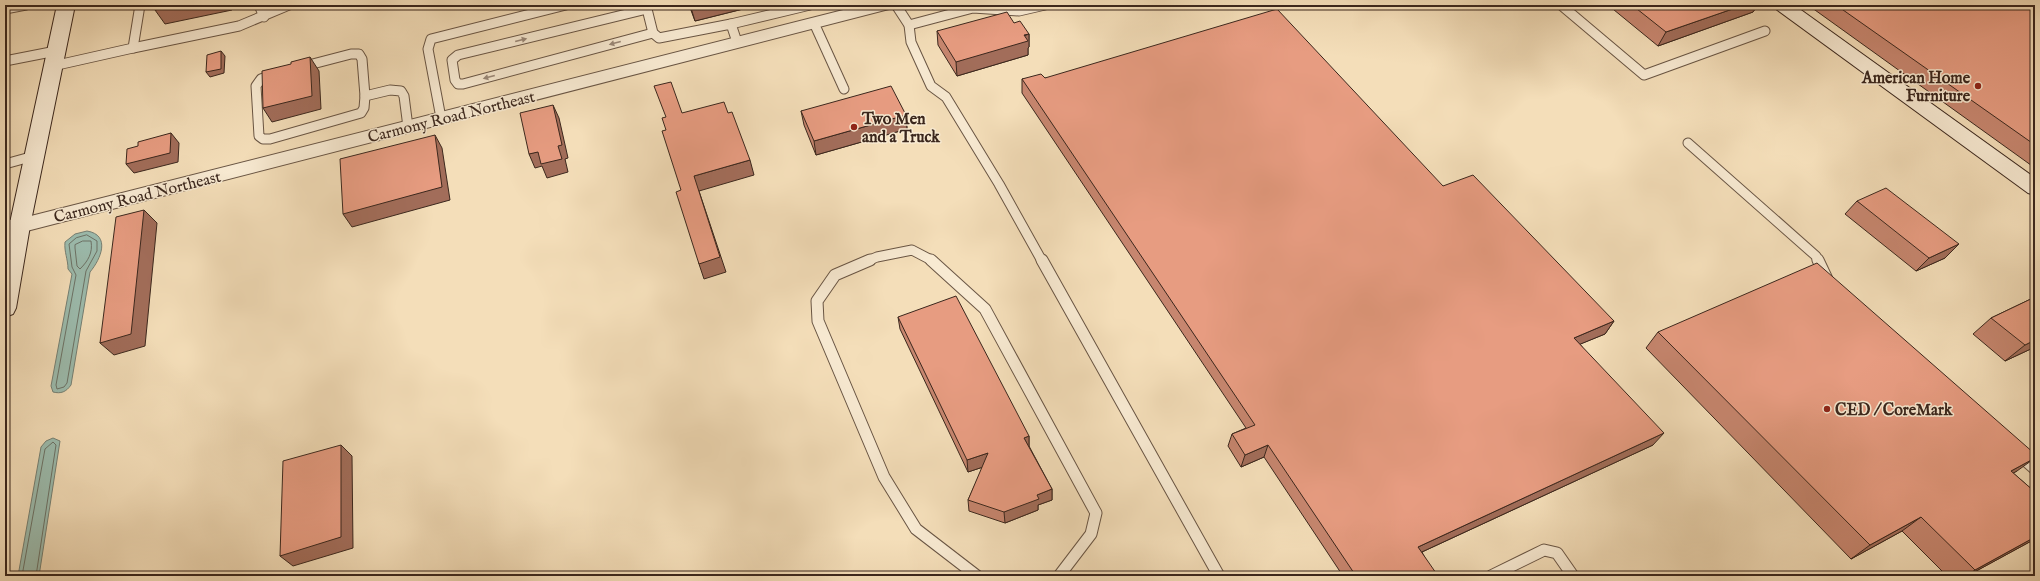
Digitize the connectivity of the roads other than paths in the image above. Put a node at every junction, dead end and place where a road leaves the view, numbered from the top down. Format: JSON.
{"nodes":[{"id":1,"x":26,"y":5,"type":"edge"},
{"id":2,"x":66,"y":5,"type":"edge"},
{"id":3,"x":140,"y":5,"type":"edge"},
{"id":4,"x":259,"y":5,"type":"edge"},
{"id":5,"x":289,"y":5,"type":"edge"},
{"id":6,"x":566,"y":5,"type":"edge"},
{"id":7,"x":810,"y":5,"type":"edge"},
{"id":8,"x":883,"y":5,"type":"edge"},
{"id":9,"x":896,"y":5,"type":"edge"},
{"id":10,"x":1045,"y":5,"type":"edge"},
{"id":11,"x":1561,"y":5,"type":"edge"},
{"id":12,"x":1782,"y":5,"type":"edge"},
{"id":13,"x":646,"y":7,"type":"edge"},
{"id":14,"x":5,"y":9,"type":"edge"},
{"id":15,"x":264,"y":17,"type":"junction"},
{"id":16,"x":814,"y":23,"type":"junction"},
{"id":17,"x":731,"y":24,"type":"junction"},
{"id":18,"x":909,"y":25,"type":"junction"},
{"id":19,"x":1765,"y":31,"type":"dead end"},
{"id":20,"x":653,"y":33,"type":"junction"},
{"id":21,"x":738,"y":42,"type":"junction"},
{"id":22,"x":133,"y":48,"type":"junction"},
{"id":23,"x":54,"y":58,"type":"junction"},
{"id":24,"x":5,"y":61,"type":"edge"},
{"id":25,"x":844,"y":89,"type":"dead end"},
{"id":26,"x":365,"y":96,"type":"junction"},
{"id":27,"x":441,"y":118,"type":"junction"},
{"id":28,"x":408,"y":126,"type":"junction"},
{"id":29,"x":1688,"y":143,"type":"dead end"},
{"id":30,"x":34,"y":156,"type":"junction"},
{"id":31,"x":5,"y":164,"type":"edge"},
{"id":32,"x":2035,"y":188,"type":"edge"},
{"id":33,"x":15,"y":224,"type":"edge"},
{"id":34,"x":1831,"y":286,"type":"edge"},
{"id":35,"x":5,"y":308,"type":"edge"},
{"id":36,"x":2012,"y":448,"type":"edge"},
{"id":37,"x":2035,"y":469,"type":"edge"},
{"id":38,"x":977,"y":576,"type":"edge"},
{"id":39,"x":1059,"y":576,"type":"edge"},
{"id":40,"x":1219,"y":576,"type":"edge"},
{"id":41,"x":1491,"y":576,"type":"edge"},
{"id":42,"x":1573,"y":576,"type":"edge"}],
"edges":[{"from":1,"to":14,"type":"lane"},
{"from":2,"to":23,"type":"street"},
{"from":3,"to":22,"type":"lane"},
{"from":4,"to":15,"type":"lane"},
{"from":5,"to":15,"type":"lane"},
{"from":6,"to":27,"type":"lane"},
{"from":7,"to":17,"type":"lane"},
{"from":8,"to":16,"type":"street","name":"Carmony Road Northeast"},
{"from":9,"to":18,"type":"lane"},
{"from":10,"to":18,"type":"lane"},
{"from":11,"to":19,"type":"lane"},
{"from":12,"to":32,"type":"street"},
{"from":13,"to":20,"type":"lane"},
{"from":20,"to":13,"type":"lane","one_way":true},
{"from":15,"to":22,"type":"lane"},
{"from":16,"to":21,"type":"street","name":"Carmony Road Northeast"},
{"from":16,"to":25,"type":"lane"},
{"from":17,"to":20,"type":"lane"},
{"from":17,"to":21,"type":"lane"},
{"from":18,"to":40,"type":"lane"},
{"from":21,"to":27,"type":"street","name":"Carmony Road Northeast"},
{"from":22,"to":23,"type":"lane"},
{"from":23,"to":24,"type":"lane"},
{"from":23,"to":30,"type":"street"},
{"from":26,"to":26,"type":"lane"},
{"from":26,"to":28,"type":"lane"},
{"from":27,"to":28,"type":"street","name":"Carmony Road Northeast"},
{"from":28,"to":33,"type":"street","name":"Carmony Road Northeast"},
{"from":29,"to":34,"type":"lane"},
{"from":30,"to":31,"type":"lane"},
{"from":30,"to":33,"type":"street"},
{"from":33,"to":35,"type":"street"},
{"from":36,"to":37,"type":"lane"},
{"from":38,"to":39,"type":"lane"},
{"from":41,"to":42,"type":"lane"}]}
